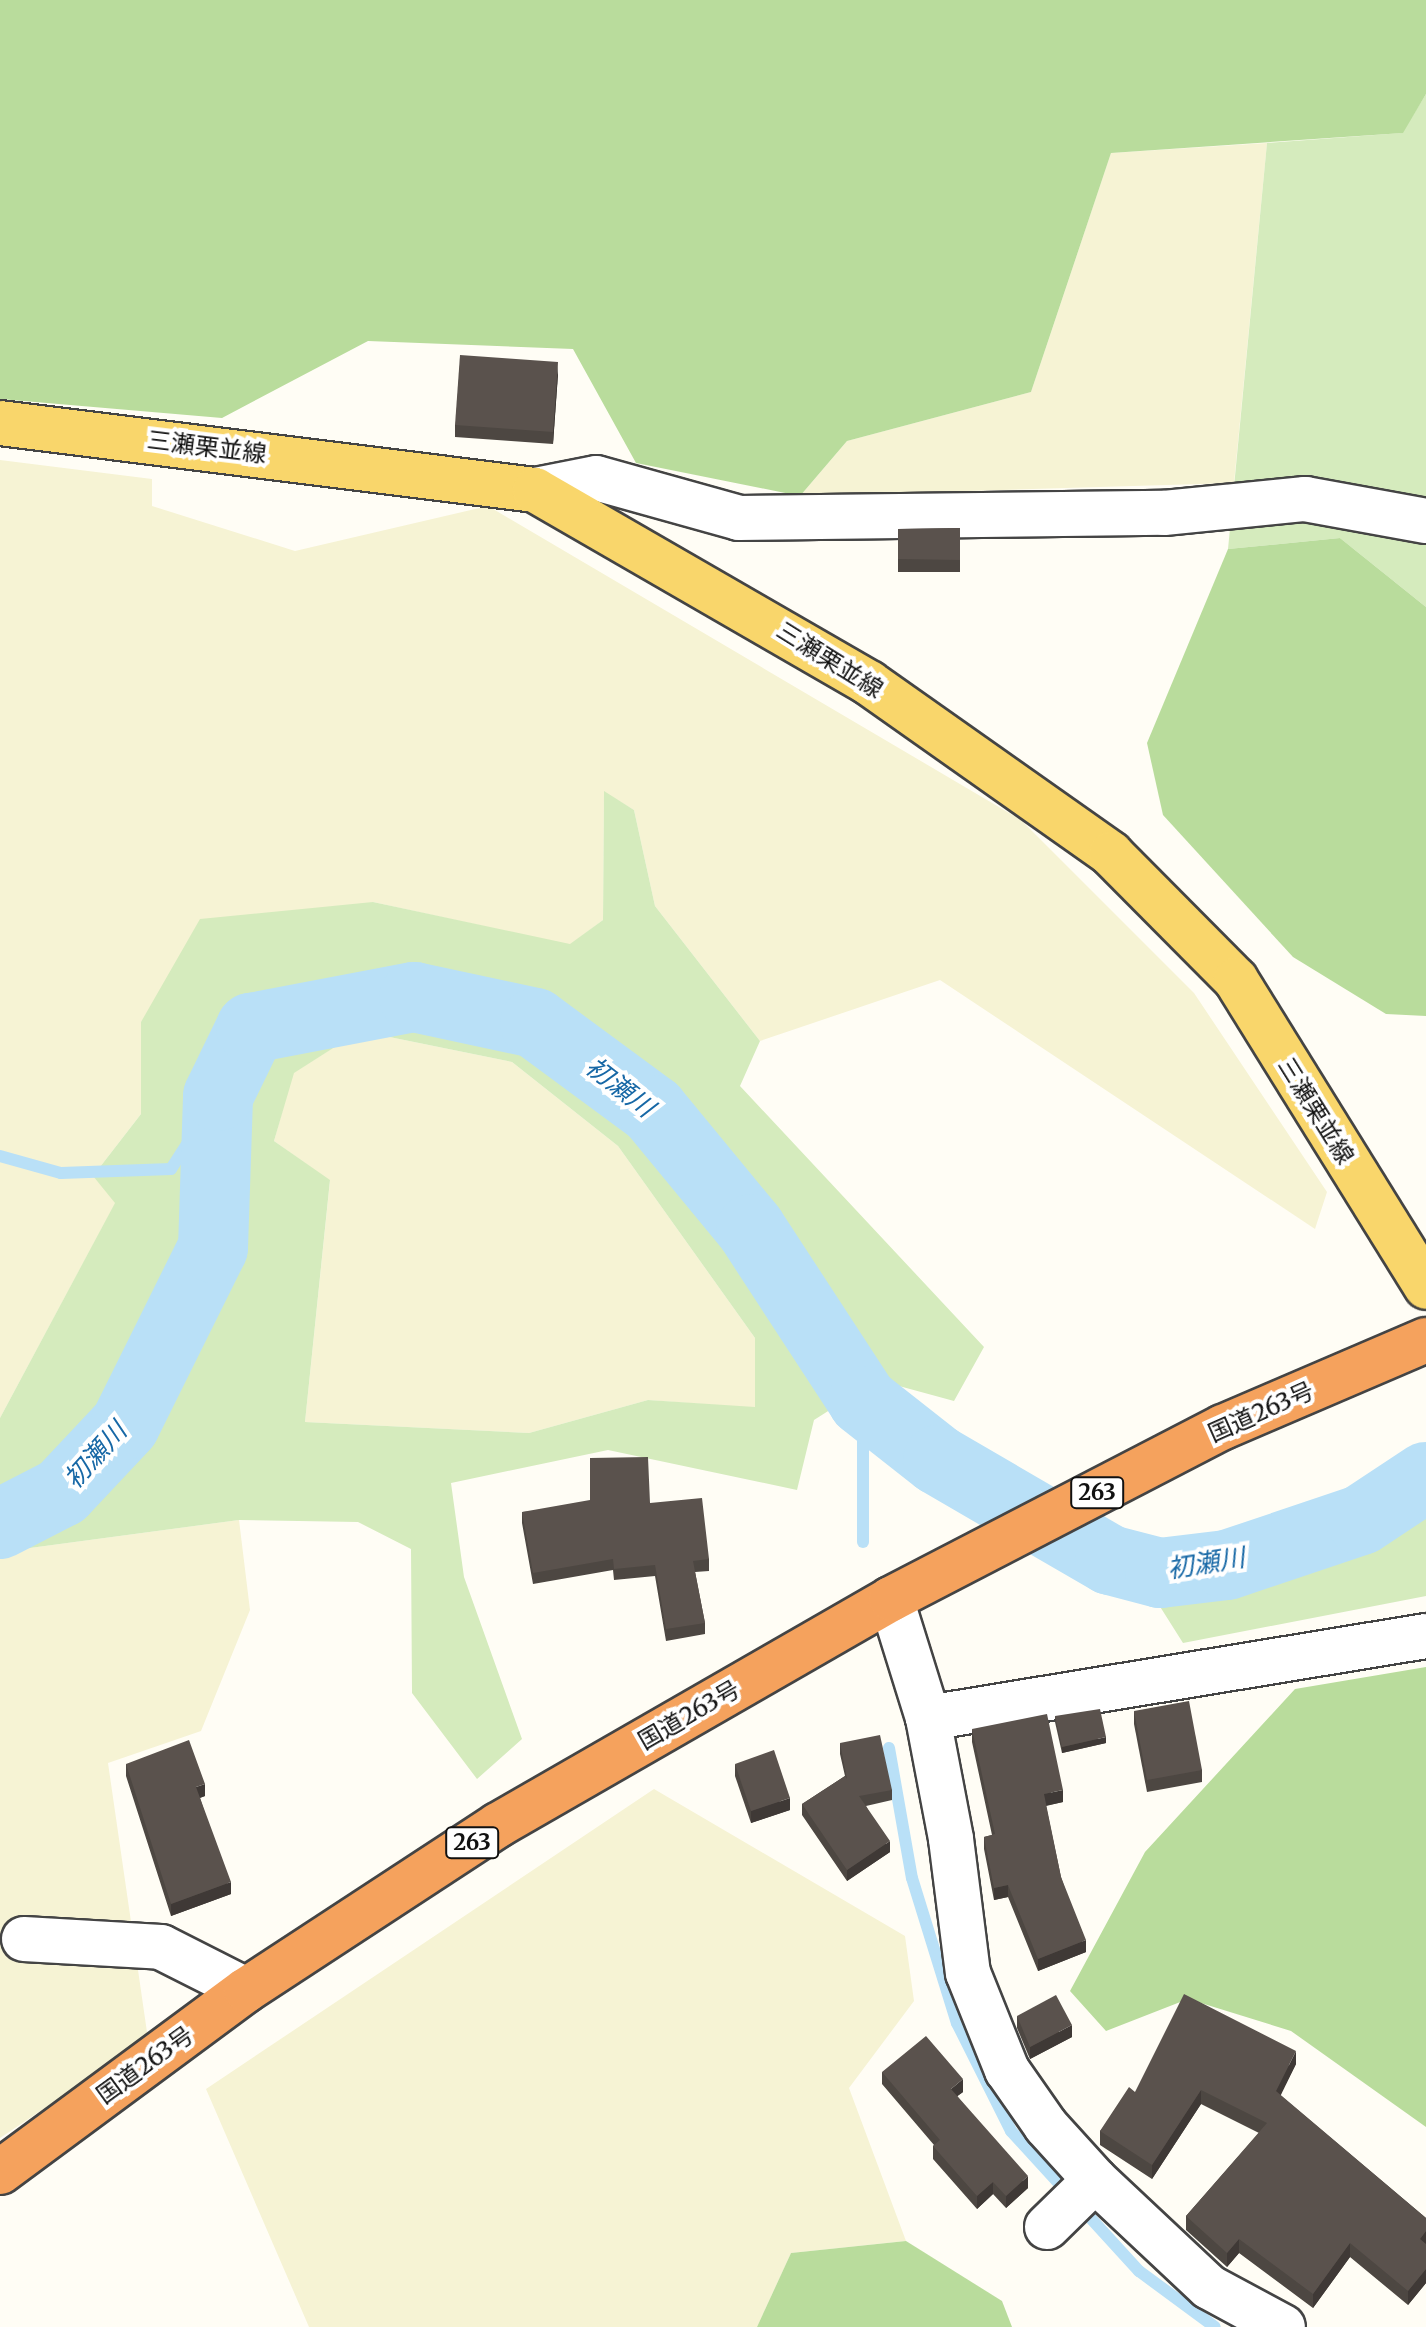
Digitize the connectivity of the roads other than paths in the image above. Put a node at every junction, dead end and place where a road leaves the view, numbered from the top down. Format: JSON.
{"nodes":[{"id":1,"x":0,"y":423,"type":"edge"},
{"id":2,"x":535,"y":490,"type":"junction"},
{"id":3,"x":1426,"y":521,"type":"edge"},
{"id":4,"x":1426,"y":1287,"type":"edge"},
{"id":5,"x":1426,"y":1340,"type":"edge"},
{"id":6,"x":891,"y":1599,"type":"junction"},
{"id":7,"x":1426,"y":1636,"type":"edge"},
{"id":8,"x":928,"y":1718,"type":"junction"},
{"id":9,"x":24,"y":1939,"type":"dead end"},
{"id":10,"x":246,"y":1990,"type":"junction"},
{"id":11,"x":0,"y":2172,"type":"edge"},
{"id":12,"x":1095,"y":2180,"type":"junction"},
{"id":13,"x":1047,"y":2227,"type":"dead end"},
{"id":14,"x":1283,"y":2327,"type":"edge"}],
"edges":[{"from":1,"to":2,"type":"main road","name":"三瀬栗並線"},
{"from":2,"to":3,"type":"street"},
{"from":2,"to":4,"type":"main road","name":"三瀬栗並線"},
{"from":5,"to":6,"type":"highway","name":"国道263号","number":"263"},
{"from":6,"to":8,"type":"street"},
{"from":6,"to":10,"type":"highway","name":"国道263号","number":"263"},
{"from":7,"to":8,"type":"street"},
{"from":8,"to":12,"type":"street"},
{"from":9,"to":10,"type":"street"},
{"from":10,"to":11,"type":"highway","name":"国道263号","number":"263"},
{"from":12,"to":13,"type":"street"},
{"from":12,"to":14,"type":"street"}]}
